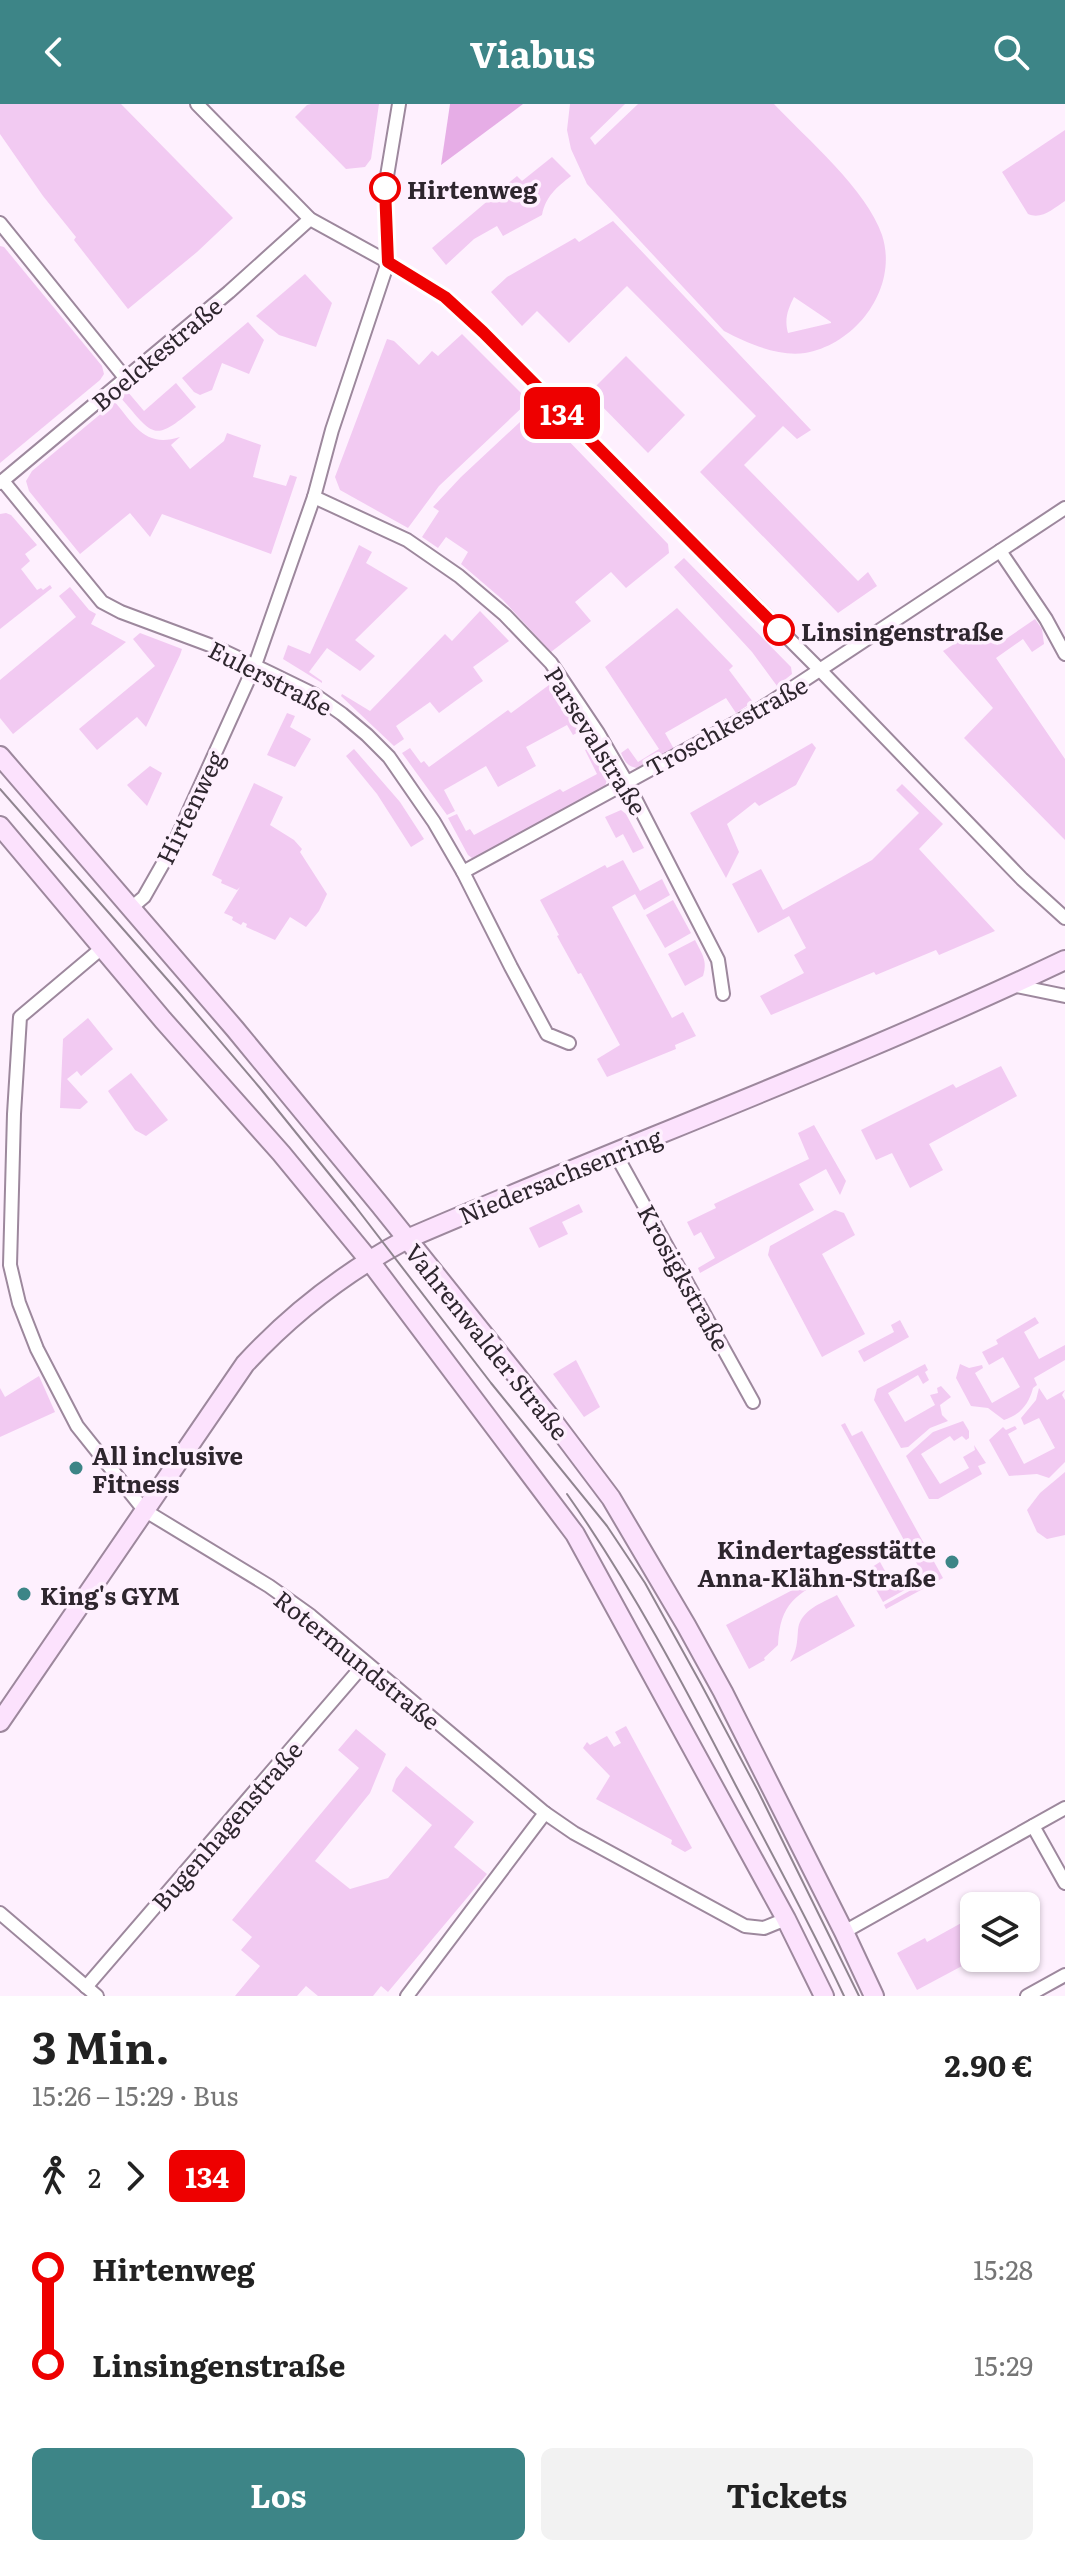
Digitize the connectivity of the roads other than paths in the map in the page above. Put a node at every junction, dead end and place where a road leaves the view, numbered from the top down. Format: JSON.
{"nodes":[{"id":1,"x":197,"y":104,"type":"edge"},
{"id":2,"x":399,"y":104,"type":"edge"},
{"id":3,"x":310,"y":219,"type":"junction"},
{"id":4,"x":2,"y":231,"type":"edge"},
{"id":5,"x":388,"y":262,"type":"junction"},
{"id":6,"x":126,"y":379,"type":"junction"},
{"id":7,"x":1,"y":482,"type":"edge"},
{"id":8,"x":314,"y":497,"type":"junction"},
{"id":9,"x":1065,"y":508,"type":"edge"},
{"id":10,"x":1000,"y":551,"type":"junction"},
{"id":11,"x":1065,"y":654,"type":"edge"},
{"id":12,"x":255,"y":665,"type":"junction"},
{"id":13,"x":821,"y":671,"type":"junction"},
{"id":14,"x":0,"y":756,"type":"edge"},
{"id":15,"x":626,"y":781,"type":"junction"},
{"id":16,"x":0,"y":826,"type":"edge"},
{"id":17,"x":463,"y":872,"type":"junction"},
{"id":18,"x":131,"y":908,"type":"junction"},
{"id":19,"x":1065,"y":918,"type":"edge"},
{"id":20,"x":95,"y":953,"type":"junction"},
{"id":21,"x":1065,"y":960,"type":"edge"},
{"id":22,"x":1012,"y":985,"type":"junction"},
{"id":23,"x":723,"y":994,"type":"dead end"},
{"id":24,"x":1065,"y":996,"type":"edge"},
{"id":25,"x":569,"y":1043,"type":"dead end"},
{"id":26,"x":615,"y":1153,"type":"junction"},
{"id":27,"x":6,"y":1188,"type":"edge"},
{"id":28,"x":407,"y":1239,"type":"junction"},
{"id":29,"x":369,"y":1260,"type":"junction"},
{"id":30,"x":753,"y":1402,"type":"dead end"},
{"id":31,"x":144,"y":1510,"type":"junction"},
{"id":32,"x":365,"y":1663,"type":"junction"},
{"id":33,"x":0,"y":1722,"type":"edge"},
{"id":34,"x":1065,"y":1808,"type":"edge"},
{"id":35,"x":545,"y":1813,"type":"junction"},
{"id":36,"x":1033,"y":1826,"type":"junction"},
{"id":37,"x":1065,"y":1883,"type":"edge"},
{"id":38,"x":0,"y":1913,"type":"edge"},
{"id":39,"x":786,"y":1919,"type":"junction"},
{"id":40,"x":844,"y":1932,"type":"junction"},
{"id":41,"x":1065,"y":1975,"type":"edge"},
{"id":42,"x":86,"y":1987,"type":"junction"},
{"id":43,"x":97,"y":1996,"type":"edge"},
{"id":44,"x":407,"y":1996,"type":"edge"},
{"id":45,"x":824,"y":1996,"type":"edge"},
{"id":46,"x":874,"y":1996,"type":"edge"},
{"id":47,"x":1027,"y":1996,"type":"edge"}],
"edges":[{"from":1,"to":3,"type":"street"},
{"from":2,"to":5,"type":"street","name":"Hirtenweg"},
{"from":3,"to":5,"type":"street"},
{"from":3,"to":6,"type":"street","name":"Boelckestraße"},
{"from":4,"to":6,"type":"street"},
{"from":5,"to":8,"type":"street","name":"Hirtenweg"},
{"from":5,"to":13,"type":"street"},
{"from":6,"to":7,"type":"street","name":"Boelckestraße"},
{"from":7,"to":12,"type":"street","name":"Eulerstraße"},
{"from":8,"to":12,"type":"street","name":"Hirtenweg"},
{"from":8,"to":15,"type":"street","name":"Parsevalstraße"},
{"from":9,"to":10,"type":"street","name":"Troschkestraße"},
{"from":10,"to":11,"type":"street"},
{"from":10,"to":13,"type":"street","name":"Troschkestraße"},
{"from":12,"to":17,"type":"street","name":"Eulerstraße"},
{"from":12,"to":18,"type":"street","name":"Hirtenweg"},
{"from":13,"to":15,"type":"street","name":"Troschkestraße"},
{"from":13,"to":19,"type":"street"},
{"from":14,"to":18,"type":"main road","name":"Vahrenwalder Straße"},
{"from":15,"to":17,"type":"street","name":"Troschkestraße"},
{"from":15,"to":23,"type":"street","name":"Parsevalstraße"},
{"from":16,"to":20,"type":"main road","name":"Vahrenwalder Straße"},
{"from":17,"to":25,"type":"street","name":"Eulerstraße"},
{"from":18,"to":28,"type":"main road","name":"Vahrenwalder Straße"},
{"from":20,"to":27,"type":"street","name":"Rotermundstraße"},
{"from":20,"to":29,"type":"main road","name":"Vahrenwalder Straße"},
{"from":21,"to":22,"type":"main road","name":"Niedersachsenring"},
{"from":22,"to":24,"type":"street"},
{"from":22,"to":26,"type":"main road","name":"Niedersachsenring"},
{"from":26,"to":28,"type":"main road","name":"Niedersachsenring"},
{"from":26,"to":30,"type":"street","name":"Krosigkstraße"},
{"from":27,"to":31,"type":"street","name":"Rotermundstraße"},
{"from":28,"to":29,"type":"main road","name":"Niedersachsenring"},
{"from":28,"to":40,"type":"main road","name":"Vahrenwalder Straße"},
{"from":29,"to":31,"type":"main road","name":"Niedersachsenring"},
{"from":29,"to":39,"type":"main road","name":"Vahrenwalder Straße"},
{"from":31,"to":32,"type":"street","name":"Rotermundstraße"},
{"from":31,"to":33,"type":"main road","name":"Niedersachsenring"},
{"from":32,"to":35,"type":"street","name":"Rotermundstraße"},
{"from":32,"to":42,"type":"street","name":"Bugenhagenstraße"},
{"from":34,"to":36,"type":"street"},
{"from":35,"to":39,"type":"street","name":"Rotermundstraße"},
{"from":35,"to":44,"type":"street"},
{"from":36,"to":37,"type":"street"},
{"from":36,"to":40,"type":"street"},
{"from":38,"to":42,"type":"street"},
{"from":39,"to":45,"type":"main road","name":"Vahrenwalder Straße"},
{"from":40,"to":46,"type":"main road","name":"Vahrenwalder Straße"},
{"from":41,"to":47,"type":"street"},
{"from":42,"to":43,"type":"street"}]}
